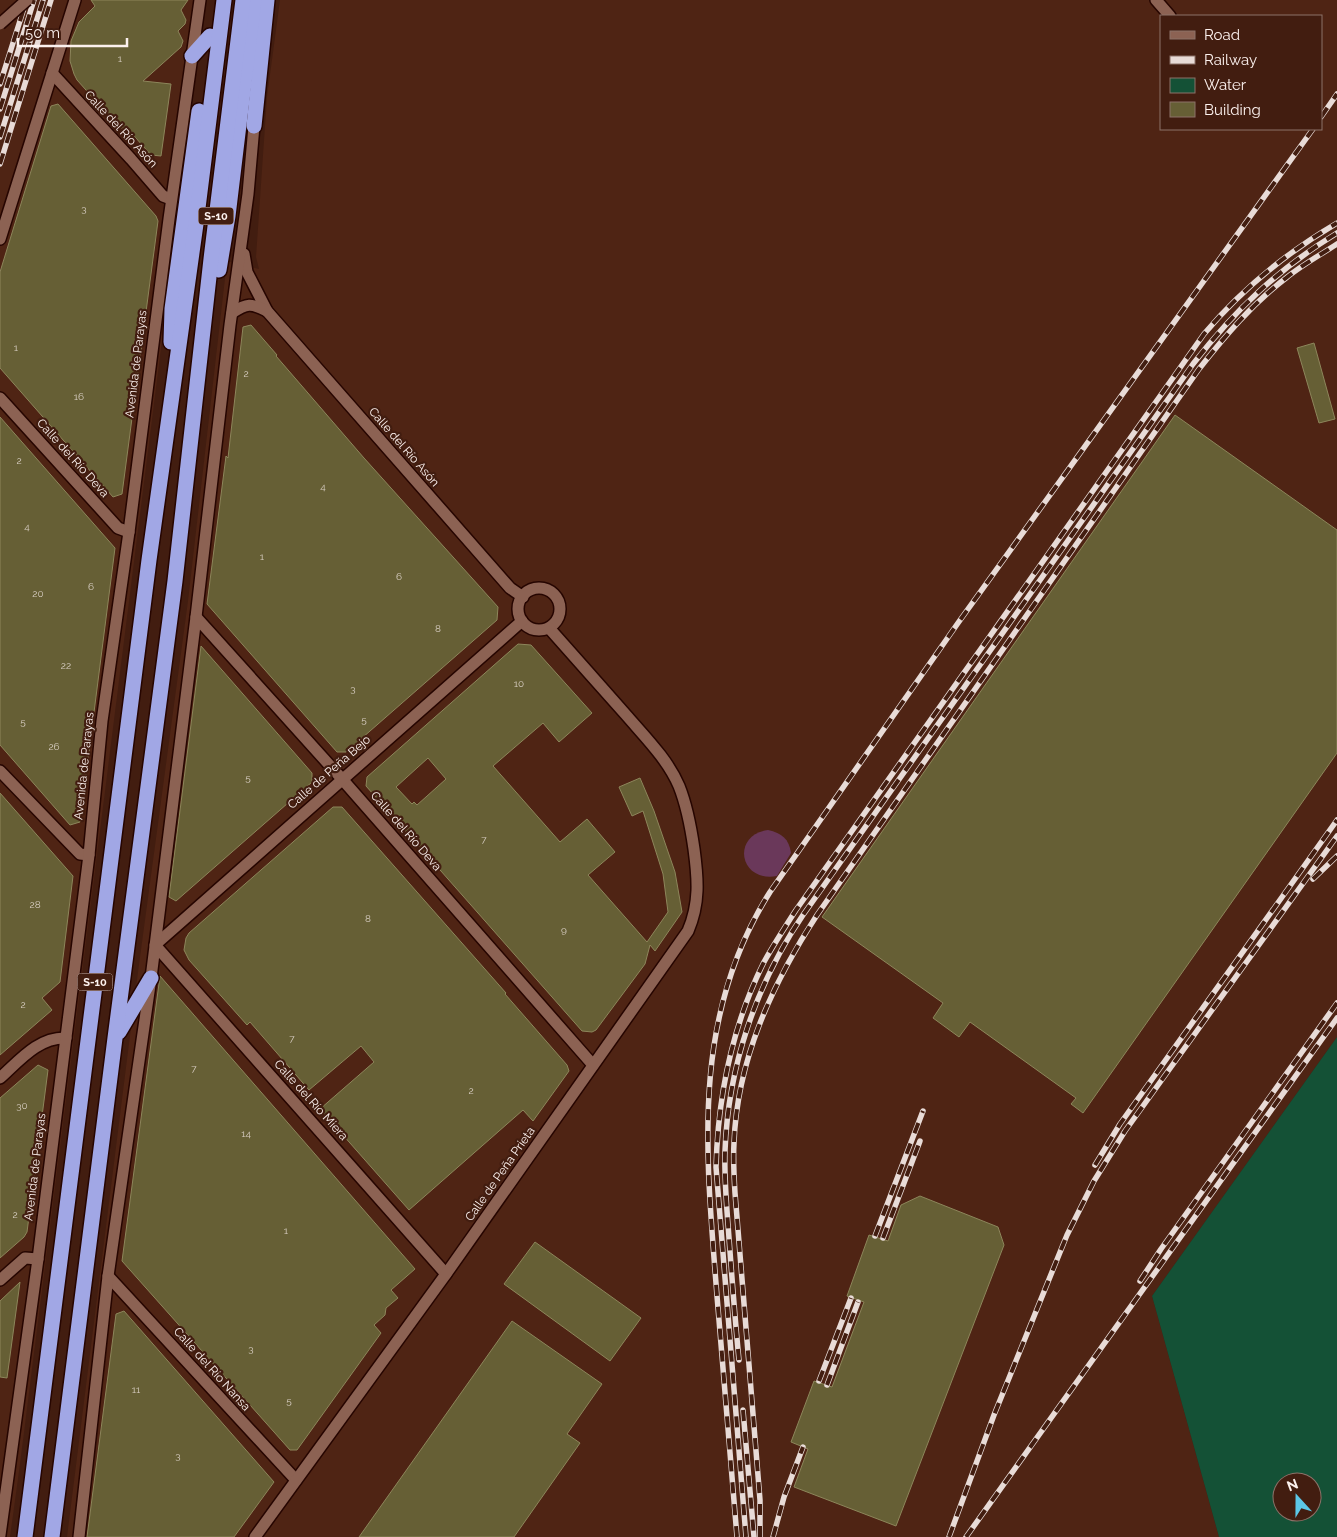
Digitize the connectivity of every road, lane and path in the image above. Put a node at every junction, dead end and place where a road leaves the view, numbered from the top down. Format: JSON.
{"nodes":[{"id":1,"x":27,"y":0,"type":"edge"},
{"id":2,"x":75,"y":0,"type":"edge"},
{"id":3,"x":200,"y":0,"type":"edge"},
{"id":4,"x":214,"y":0,"type":"edge"},
{"id":5,"x":224,"y":0,"type":"edge"},
{"id":6,"x":243,"y":0,"type":"edge"},
{"id":7,"x":254,"y":0,"type":"edge"},
{"id":8,"x":266,"y":0,"type":"edge"},
{"id":9,"x":1156,"y":0,"type":"edge"},
{"id":10,"x":1169,"y":15,"type":"edge"},
{"id":11,"x":0,"y":24,"type":"edge"},
{"id":12,"x":210,"y":36,"type":"junction"},
{"id":13,"x":192,"y":56,"type":"junction"},
{"id":14,"x":52,"y":73,"type":"junction"},
{"id":15,"x":254,"y":126,"type":"joint"},
{"id":16,"x":171,"y":200,"type":"junction"},
{"id":17,"x":0,"y":239,"type":"edge"},
{"id":18,"x":242,"y":245,"type":"junction"},
{"id":19,"x":267,"y":312,"type":"junction"},
{"id":20,"x":232,"y":313,"type":"junction"},
{"id":21,"x":0,"y":398,"type":"edge"},
{"id":22,"x":167,"y":428,"type":"junction"},
{"id":23,"x":193,"y":432,"type":"junction"},
{"id":24,"x":129,"y":532,"type":"junction"},
{"id":25,"x":523,"y":596,"type":"junction"},
{"id":26,"x":196,"y":617,"type":"junction"},
{"id":27,"x":522,"y":621,"type":"junction"},
{"id":28,"x":549,"y":628,"type":"junction"},
{"id":29,"x":0,"y":771,"type":"edge"},
{"id":30,"x":342,"y":779,"type":"junction"},
{"id":31,"x":89,"y":855,"type":"junction"},
{"id":32,"x":155,"y":945,"type":"junction"},
{"id":33,"x":151,"y":978,"type":"junction"},
{"id":34,"x":66,"y":1038,"type":"junction"},
{"id":35,"x":115,"y":1038,"type":"junction"},
{"id":36,"x":593,"y":1065,"type":"junction"},
{"id":37,"x":0,"y":1078,"type":"edge"},
{"id":38,"x":38,"y":1259,"type":"junction"},
{"id":39,"x":446,"y":1274,"type":"junction"},
{"id":40,"x":108,"y":1276,"type":"junction"},
{"id":41,"x":0,"y":1280,"type":"edge"},
{"id":42,"x":296,"y":1480,"type":"junction"},
{"id":43,"x":0,"y":1535,"type":"edge"},
{"id":44,"x":25,"y":1537,"type":"edge"},
{"id":45,"x":52,"y":1537,"type":"edge"},
{"id":46,"x":79,"y":1537,"type":"edge"},
{"id":47,"x":255,"y":1537,"type":"edge"}],
"edges":[{"from":1,"to":11,"type":"street","bridge":true},
{"from":2,"to":14,"type":"street"},
{"from":3,"to":13,"type":"street","name":"Avenida de Parayas"},
{"from":4,"to":12,"type":"highway"},
{"from":5,"to":22,"type":"highway","number":"S-10"},
{"from":6,"to":23,"type":"highway","number":"S-10"},
{"from":7,"to":23,"type":"highway"},
{"from":8,"to":15,"type":"highway"},
{"from":9,"to":10,"type":"street"},
{"from":12,"to":13,"type":"highway"},
{"from":12,"to":22,"type":"highway"},
{"from":13,"to":16,"type":"street","name":"Avenida de Parayas"},
{"from":14,"to":16,"type":"street","name":"Calle del Río Asón"},
{"from":14,"to":17,"type":"street"},
{"from":15,"to":18,"type":"street"},
{"from":16,"to":24,"type":"street","name":"Avenida de Parayas"},
{"from":18,"to":19,"type":"street","name":"Calle del Río Asón"},
{"from":18,"to":20,"type":"street"},
{"from":19,"to":20,"type":"street"},
{"from":19,"to":25,"type":"street","name":"Calle del Río Asón"},
{"from":20,"to":26,"type":"street"},
{"from":21,"to":24,"type":"street","name":"Calle del Río Deva"},
{"from":22,"to":44,"type":"highway","number":"S-10"},
{"from":23,"to":35,"type":"highway","number":"S-10"},
{"from":24,"to":31,"type":"street","name":"Avenida de Parayas"},
{"from":25,"to":27,"type":"street"},
{"from":25,"to":28,"type":"street"},
{"from":26,"to":30,"type":"street","name":"Calle del Río Deva"},
{"from":26,"to":32,"type":"street"},
{"from":27,"to":28,"type":"street"},
{"from":27,"to":30,"type":"street","name":"Calle de Peña Bejo"},
{"from":28,"to":36,"type":"street","name":"Calle de Peña Prieta"},
{"from":29,"to":31,"type":"street"},
{"from":30,"to":32,"type":"street","name":"Calle de Peña Bejo"},
{"from":30,"to":36,"type":"street","name":"Calle del Río Deva"},
{"from":31,"to":34,"type":"street","name":"Avenida de Parayas"},
{"from":32,"to":33,"type":"street"},
{"from":32,"to":39,"type":"street","name":"Calle del Río Miera"},
{"from":33,"to":35,"type":"highway"},
{"from":33,"to":40,"type":"street"},
{"from":34,"to":37,"type":"street"},
{"from":34,"to":38,"type":"street","name":"Avenida de Parayas"},
{"from":35,"to":45,"type":"highway","number":"S-10"},
{"from":36,"to":39,"type":"street","name":"Calle de Peña Prieta"},
{"from":38,"to":41,"type":"street"},
{"from":38,"to":43,"type":"street","name":"Avenida de Parayas"},
{"from":39,"to":42,"type":"street","name":"Calle de Peña Prieta"},
{"from":40,"to":42,"type":"street","name":"Calle del Río Nansa"},
{"from":40,"to":46,"type":"street"},
{"from":42,"to":47,"type":"street","name":"Calle de Peña Prieta"}]}
